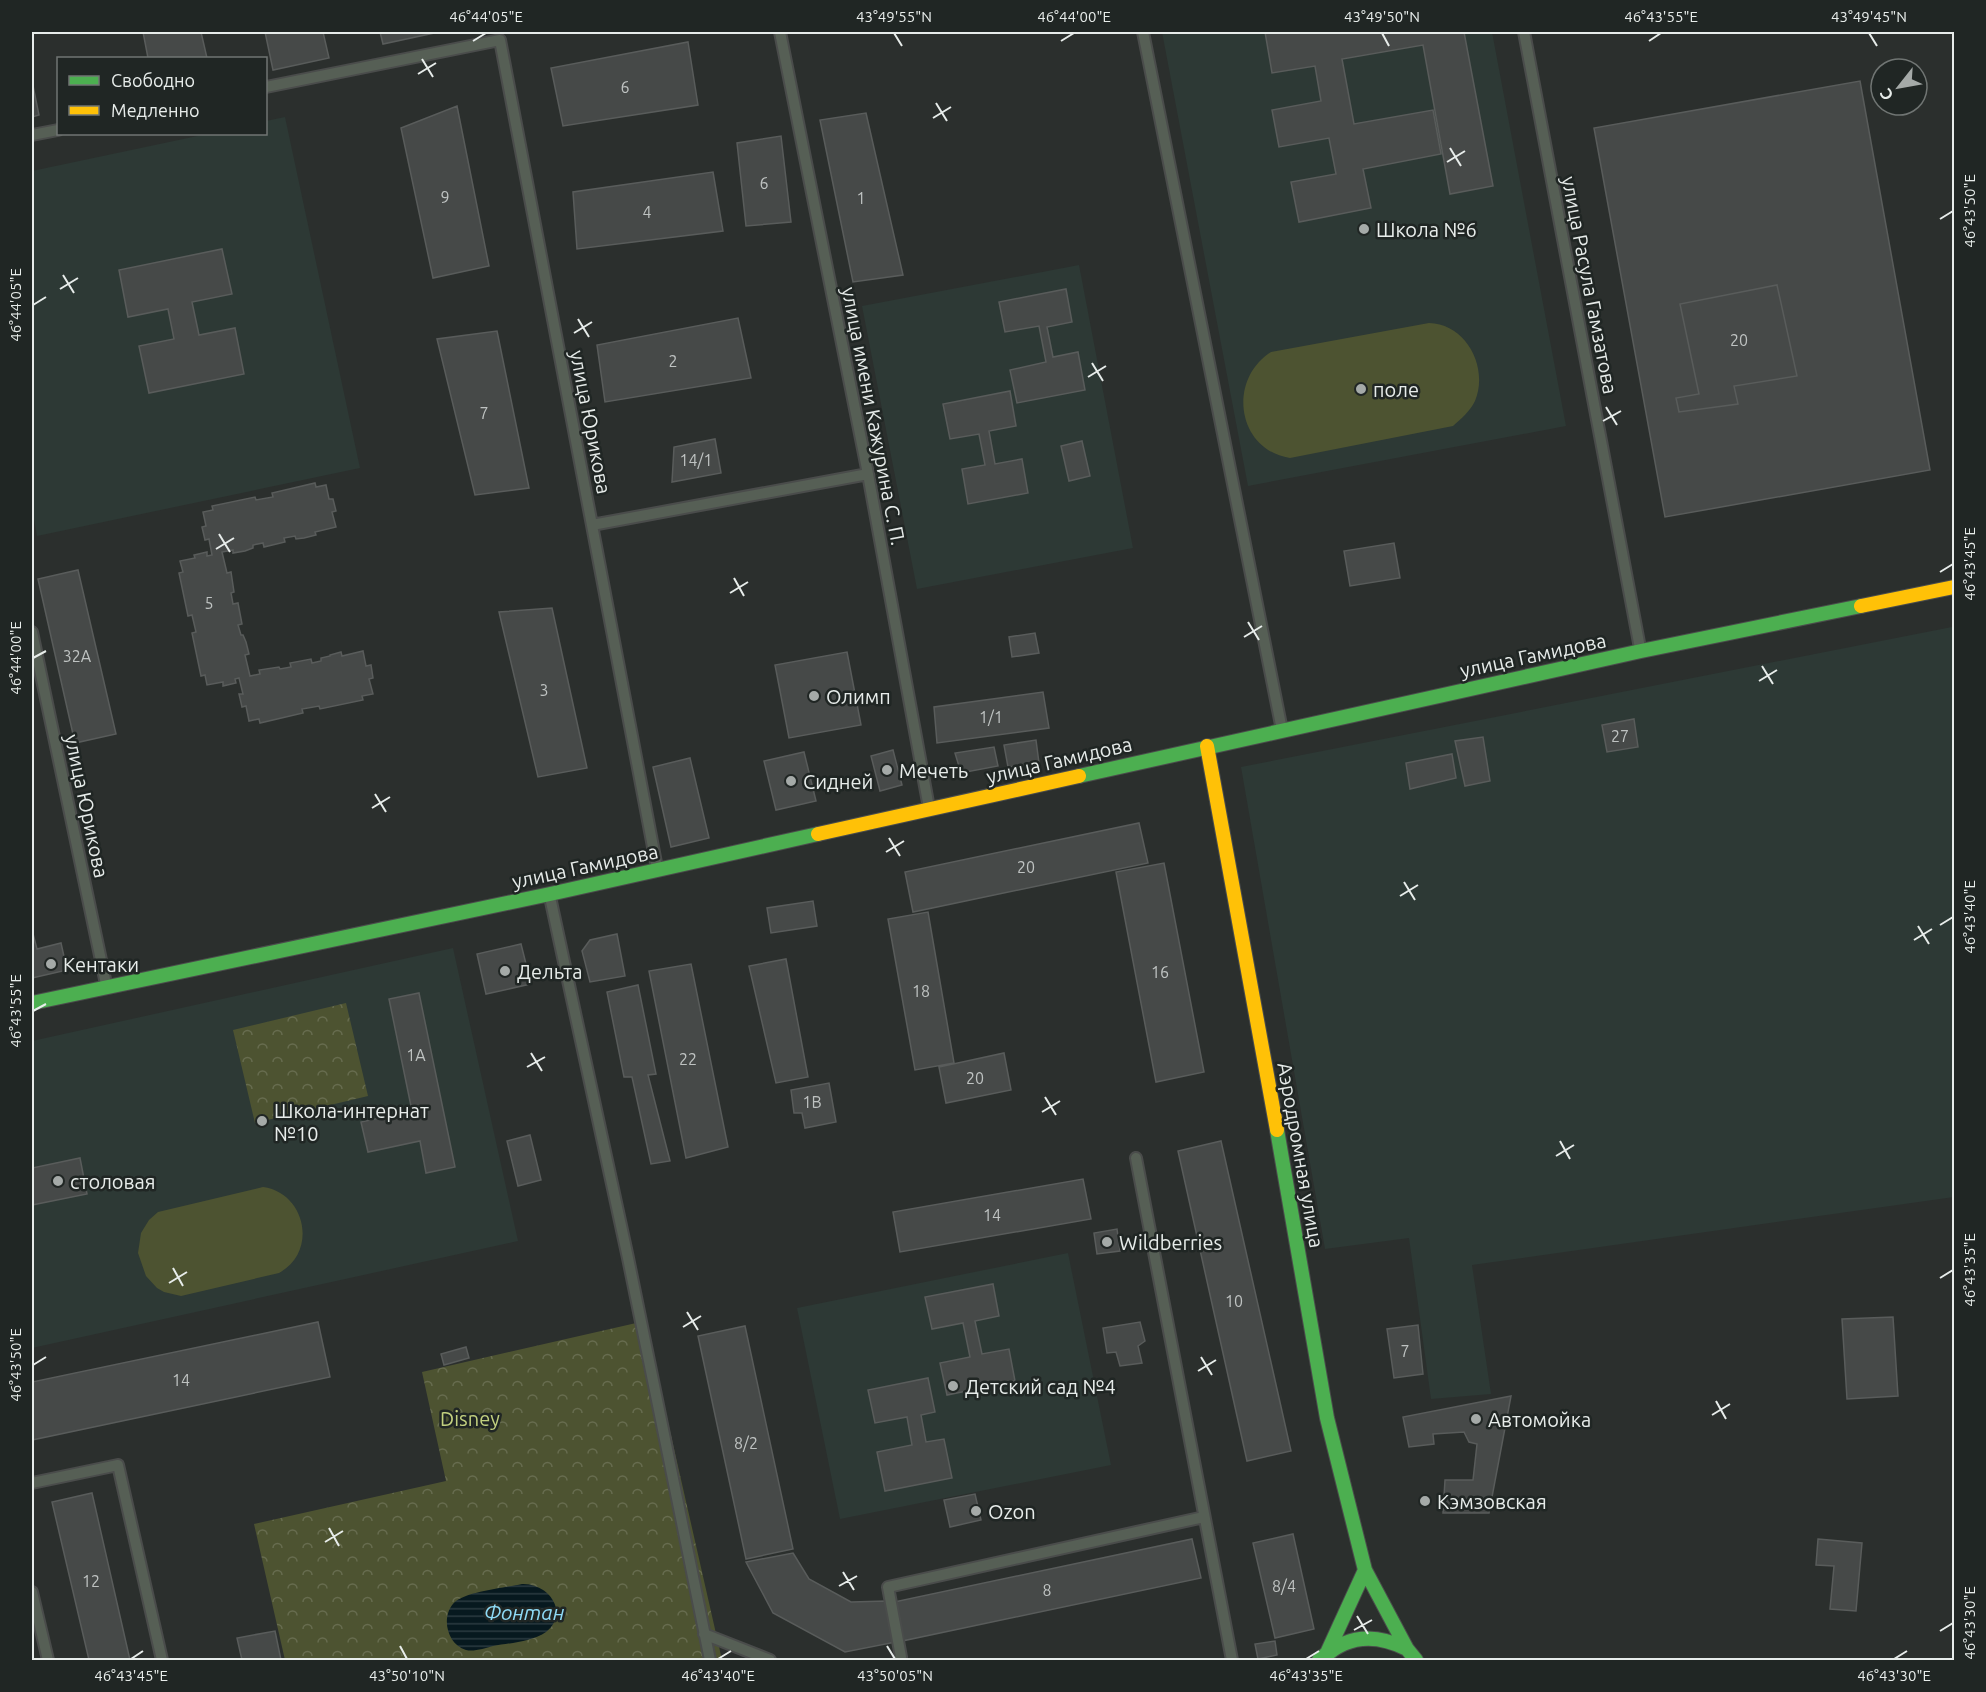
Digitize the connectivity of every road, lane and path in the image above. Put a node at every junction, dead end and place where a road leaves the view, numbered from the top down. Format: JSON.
{"nodes":[{"id":1,"x":780,"y":32,"type":"edge"},
{"id":2,"x":1143,"y":32,"type":"edge"},
{"id":3,"x":1524,"y":32,"type":"edge"},
{"id":4,"x":267,"y":87,"type":"edge"},
{"id":5,"x":57,"y":129,"type":"edge"},
{"id":6,"x":32,"y":135,"type":"edge"},
{"id":7,"x":868,"y":474,"type":"junction"},
{"id":8,"x":592,"y":525,"type":"junction"},
{"id":9,"x":1954,"y":587,"type":"edge"},
{"id":10,"x":32,"y":632,"type":"edge"},
{"id":11,"x":1641,"y":651,"type":"junction"},
{"id":12,"x":1282,"y":730,"type":"junction"},
{"id":13,"x":1207,"y":746,"type":"junction"},
{"id":14,"x":929,"y":809,"type":"junction"},
{"id":15,"x":657,"y":870,"type":"junction"},
{"id":16,"x":550,"y":894,"type":"junction"},
{"id":17,"x":107,"y":987,"type":"junction"},
{"id":18,"x":32,"y":1004,"type":"edge"},
{"id":19,"x":1136,"y":1158,"type":"dead end"},
{"id":20,"x":32,"y":1483,"type":"edge"},
{"id":21,"x":1204,"y":1517,"type":"junction"},
{"id":22,"x":1365,"y":1569,"type":"junction"},
{"id":23,"x":32,"y":1592,"type":"edge"},
{"id":24,"x":704,"y":1634,"type":"junction"},
{"id":25,"x":1411,"y":1655,"type":"edge"},
{"id":26,"x":1322,"y":1658,"type":"edge"},
{"id":27,"x":48,"y":1660,"type":"edge"},
{"id":28,"x":162,"y":1660,"type":"edge"},
{"id":29,"x":710,"y":1660,"type":"edge"},
{"id":30,"x":770,"y":1660,"type":"edge"},
{"id":31,"x":899,"y":1660,"type":"edge"},
{"id":32,"x":1232,"y":1660,"type":"edge"}],
"edges":[{"from":1,"to":7,"type":"lane","name":"улица имени Кажурина С. П."},
{"from":2,"to":12,"type":"lane"},
{"from":3,"to":11,"type":"lane","name":"улица Расула Гамзатова"},
{"from":4,"to":8,"type":"lane","name":"улица Юрикова"},
{"from":5,"to":6,"type":"lane"},
{"from":7,"to":8,"type":"lane"},
{"from":7,"to":14,"type":"lane","name":"улица имени Кажурина С. П."},
{"from":8,"to":15,"type":"lane","name":"улица Юрикова"},
{"from":9,"to":11,"type":"street","name":"улица Гамидова"},
{"from":10,"to":17,"type":"lane","name":"улица Юрикова"},
{"from":11,"to":12,"type":"street","name":"улица Гамидова"},
{"from":12,"to":13,"type":"street","name":"улица Гамидова"},
{"from":13,"to":14,"type":"street","name":"улица Гамидова"},
{"from":13,"to":22,"type":"street","name":"Аэродромная улица"},
{"from":14,"to":15,"type":"street","name":"улица Гамидова"},
{"from":15,"to":16,"type":"street","name":"улица Гамидова"},
{"from":16,"to":17,"type":"street","name":"улица Гамидова"},
{"from":16,"to":24,"type":"lane"},
{"from":17,"to":18,"type":"street","name":"улица Гамидова"},
{"from":19,"to":21,"type":"lane"},
{"from":20,"to":28,"type":"lane"},
{"from":21,"to":31,"type":"lane"},
{"from":21,"to":32,"type":"lane"},
{"from":22,"to":25,"type":"street","name":"Аэродромная улица"},
{"from":22,"to":26,"type":"street"},
{"from":23,"to":27,"type":"lane"},
{"from":24,"to":29,"type":"lane"},
{"from":24,"to":30,"type":"lane"},
{"from":25,"to":26,"type":"street"}]}
